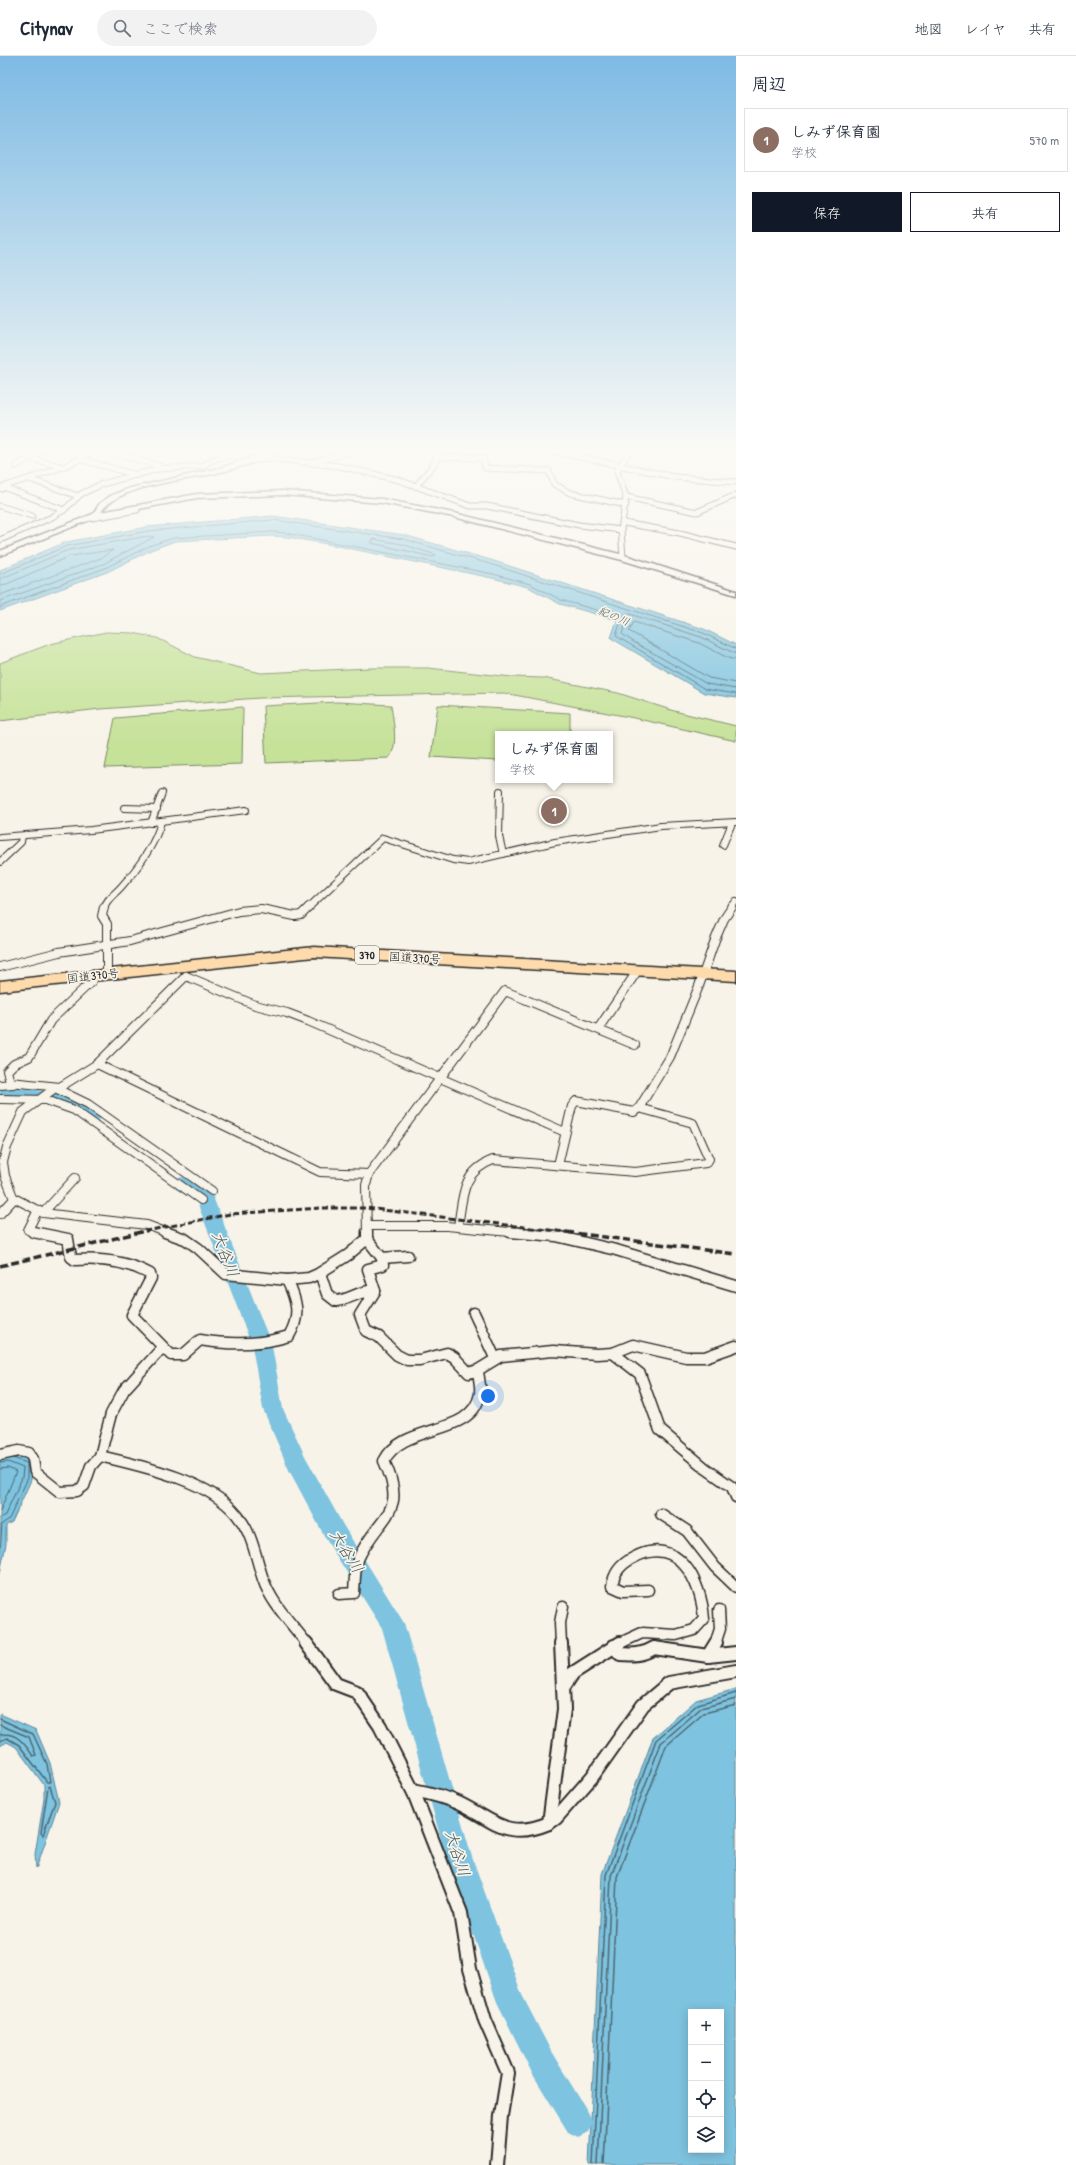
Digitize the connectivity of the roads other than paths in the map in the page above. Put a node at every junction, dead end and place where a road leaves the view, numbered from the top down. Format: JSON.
{"nodes":[{"id":1,"x":13,"y":548,"type":"edge"},
{"id":2,"x":588,"y":548,"type":"edge"},
{"id":3,"x":622,"y":548,"type":"edge"},
{"id":4,"x":0,"y":554,"type":"edge"},
{"id":5,"x":623,"y":557,"type":"junction"},
{"id":6,"x":736,"y":593,"type":"edge"},
{"id":7,"x":500,"y":791,"type":"dead end"},
{"id":8,"x":162,"y":793,"type":"dead end"},
{"id":9,"x":124,"y":808,"type":"dead end"},
{"id":10,"x":157,"y":809,"type":"junction"},
{"id":11,"x":246,"y":810,"type":"dead end"},
{"id":12,"x":161,"y":822,"type":"junction"},
{"id":13,"x":734,"y":822,"type":"edge"},
{"id":14,"x":151,"y":823,"type":"junction"},
{"id":15,"x":22,"y":836,"type":"junction"},
{"id":16,"x":0,"y":837,"type":"edge"},
{"id":17,"x":723,"y":845,"type":"dead end"},
{"id":18,"x":503,"y":854,"type":"junction"},
{"id":19,"x":0,"y":862,"type":"edge"},
{"id":20,"x":736,"y":901,"type":"edge"},
{"id":21,"x":106,"y":945,"type":"junction"},
{"id":22,"x":0,"y":967,"type":"edge"},
{"id":23,"x":638,"y":970,"type":"junction"},
{"id":24,"x":185,"y":971,"type":"junction"},
{"id":25,"x":106,"y":974,"type":"junction"},
{"id":26,"x":703,"y":974,"type":"junction"},
{"id":27,"x":92,"y":976,"type":"junction"},
{"id":28,"x":736,"y":976,"type":"edge"},
{"id":29,"x":0,"y":986,"type":"edge"},
{"id":30,"x":598,"y":1029,"type":"junction"},
{"id":31,"x":636,"y":1045,"type":"dead end"},
{"id":32,"x":97,"y":1064,"type":"junction"},
{"id":33,"x":439,"y":1078,"type":"junction"},
{"id":34,"x":13,"y":1084,"type":"junction"},
{"id":35,"x":0,"y":1085,"type":"edge"},
{"id":36,"x":54,"y":1089,"type":"junction"},
{"id":37,"x":42,"y":1098,"type":"junction"},
{"id":38,"x":0,"y":1099,"type":"edge"},
{"id":39,"x":639,"y":1108,"type":"junction"},
{"id":40,"x":565,"y":1132,"type":"junction"},
{"id":41,"x":2,"y":1162,"type":"edge"},
{"id":42,"x":558,"y":1165,"type":"junction"},
{"id":43,"x":369,"y":1174,"type":"junction"},
{"id":44,"x":75,"y":1178,"type":"dead end"},
{"id":45,"x":212,"y":1191,"type":"dead end"},
{"id":46,"x":14,"y":1198,"type":"junction"},
{"id":47,"x":201,"y":1200,"type":"dead end"},
{"id":48,"x":40,"y":1212,"type":"junction"},
{"id":49,"x":0,"y":1214,"type":"edge"},
{"id":50,"x":368,"y":1226,"type":"junction"},
{"id":51,"x":458,"y":1228,"type":"junction"},
{"id":52,"x":367,"y":1239,"type":"junction"},
{"id":53,"x":408,"y":1256,"type":"dead end"},
{"id":54,"x":382,"y":1258,"type":"junction"},
{"id":55,"x":320,"y":1273,"type":"junction"},
{"id":56,"x":287,"y":1280,"type":"junction"},
{"id":57,"x":736,"y":1286,"type":"edge"},
{"id":58,"x":375,"y":1291,"type":"junction"},
{"id":59,"x":474,"y":1313,"type":"dead end"},
{"id":60,"x":736,"y":1346,"type":"edge"},
{"id":61,"x":162,"y":1348,"type":"junction"},
{"id":62,"x":613,"y":1353,"type":"junction"},
{"id":63,"x":495,"y":1358,"type":"junction"},
{"id":64,"x":478,"y":1372,"type":"junction"},
{"id":65,"x":0,"y":1455,"type":"edge"},
{"id":66,"x":100,"y":1456,"type":"junction"},
{"id":67,"x":736,"y":1497,"type":"edge"},
{"id":68,"x":661,"y":1514,"type":"dead end"},
{"id":69,"x":736,"y":1587,"type":"edge"},
{"id":70,"x":648,"y":1590,"type":"dead end"},
{"id":71,"x":339,"y":1594,"type":"dead end"},
{"id":72,"x":563,"y":1607,"type":"dead end"},
{"id":73,"x":719,"y":1610,"type":"dead end"},
{"id":74,"x":614,"y":1646,"type":"junction"},
{"id":75,"x":736,"y":1653,"type":"edge"},
{"id":76,"x":708,"y":1656,"type":"junction"},
{"id":77,"x":736,"y":1671,"type":"edge"},
{"id":78,"x":563,"y":1688,"type":"junction"},
{"id":79,"x":412,"y":1790,"type":"junction"},
{"id":80,"x":549,"y":1823,"type":"junction"},
{"id":81,"x":498,"y":2165,"type":"edge"}],
"edges":[{"from":1,"to":4,"type":"street"},
{"from":2,"to":5,"type":"street"},
{"from":3,"to":5,"type":"street"},
{"from":5,"to":6,"type":"street"},
{"from":7,"to":18,"type":"street"},
{"from":8,"to":10,"type":"street"},
{"from":9,"to":10,"type":"street"},
{"from":10,"to":14,"type":"street"},
{"from":11,"to":12,"type":"street"},
{"from":12,"to":14,"type":"street"},
{"from":12,"to":21,"type":"street"},
{"from":13,"to":17,"type":"street"},
{"from":13,"to":18,"type":"street"},
{"from":14,"to":15,"type":"street"},
{"from":15,"to":16,"type":"street"},
{"from":15,"to":19,"type":"street"},
{"from":18,"to":21,"type":"street"},
{"from":20,"to":26,"type":"street"},
{"from":21,"to":22,"type":"street"},
{"from":21,"to":25,"type":"street"},
{"from":23,"to":24,"type":"highway","name":"国道370号","number":"370"},
{"from":23,"to":26,"type":"highway","name":"国道370号","number":"370"},
{"from":23,"to":30,"type":"street"},
{"from":24,"to":25,"type":"highway","name":"国道370号","number":"370"},
{"from":24,"to":32,"type":"street"},
{"from":24,"to":33,"type":"street"},
{"from":25,"to":27,"type":"highway","name":"国道370号","number":"370"},
{"from":26,"to":28,"type":"highway","name":"国道370号","number":"370"},
{"from":26,"to":39,"type":"street"},
{"from":27,"to":29,"type":"highway","name":"国道370号","number":"370"},
{"from":27,"to":34,"type":"street"},
{"from":30,"to":31,"type":"street"},
{"from":30,"to":33,"type":"street"},
{"from":32,"to":36,"type":"street"},
{"from":32,"to":43,"type":"street"},
{"from":33,"to":40,"type":"street"},
{"from":33,"to":43,"type":"street"},
{"from":34,"to":35,"type":"street"},
{"from":34,"to":36,"type":"street"},
{"from":36,"to":37,"type":"street"},
{"from":36,"to":45,"type":"street"},
{"from":37,"to":38,"type":"street"},
{"from":37,"to":41,"type":"street"},
{"from":37,"to":47,"type":"street"},
{"from":39,"to":40,"type":"street"},
{"from":39,"to":42,"type":"street"},
{"from":40,"to":42,"type":"street"},
{"from":41,"to":46,"type":"street"},
{"from":42,"to":51,"type":"street"},
{"from":43,"to":50,"type":"street"},
{"from":44,"to":48,"type":"street"},
{"from":46,"to":48,"type":"street"},
{"from":46,"to":49,"type":"street"},
{"from":48,"to":56,"type":"street"},
{"from":48,"to":61,"type":"street"},
{"from":50,"to":51,"type":"street"},
{"from":50,"to":52,"type":"street"},
{"from":51,"to":57,"type":"street"},
{"from":52,"to":54,"type":"street"},
{"from":52,"to":55,"type":"street"},
{"from":53,"to":54,"type":"street"},
{"from":54,"to":58,"type":"street"},
{"from":55,"to":56,"type":"street"},
{"from":55,"to":58,"type":"street"},
{"from":56,"to":61,"type":"street"},
{"from":58,"to":64,"type":"street"},
{"from":59,"to":63,"type":"street"},
{"from":60,"to":62,"type":"street"},
{"from":61,"to":66,"type":"street"},
{"from":62,"to":63,"type":"street"},
{"from":62,"to":67,"type":"street"},
{"from":63,"to":64,"type":"street"},
{"from":64,"to":71,"type":"street"},
{"from":65,"to":66,"type":"street"},
{"from":66,"to":79,"type":"street"},
{"from":68,"to":69,"type":"street"},
{"from":70,"to":74,"type":"street"},
{"from":72,"to":78,"type":"street"},
{"from":73,"to":76,"type":"street"},
{"from":74,"to":76,"type":"street"},
{"from":74,"to":78,"type":"street"},
{"from":75,"to":76,"type":"street"},
{"from":77,"to":80,"type":"street"},
{"from":78,"to":80,"type":"street"},
{"from":79,"to":80,"type":"street"},
{"from":79,"to":81,"type":"street"}]}
